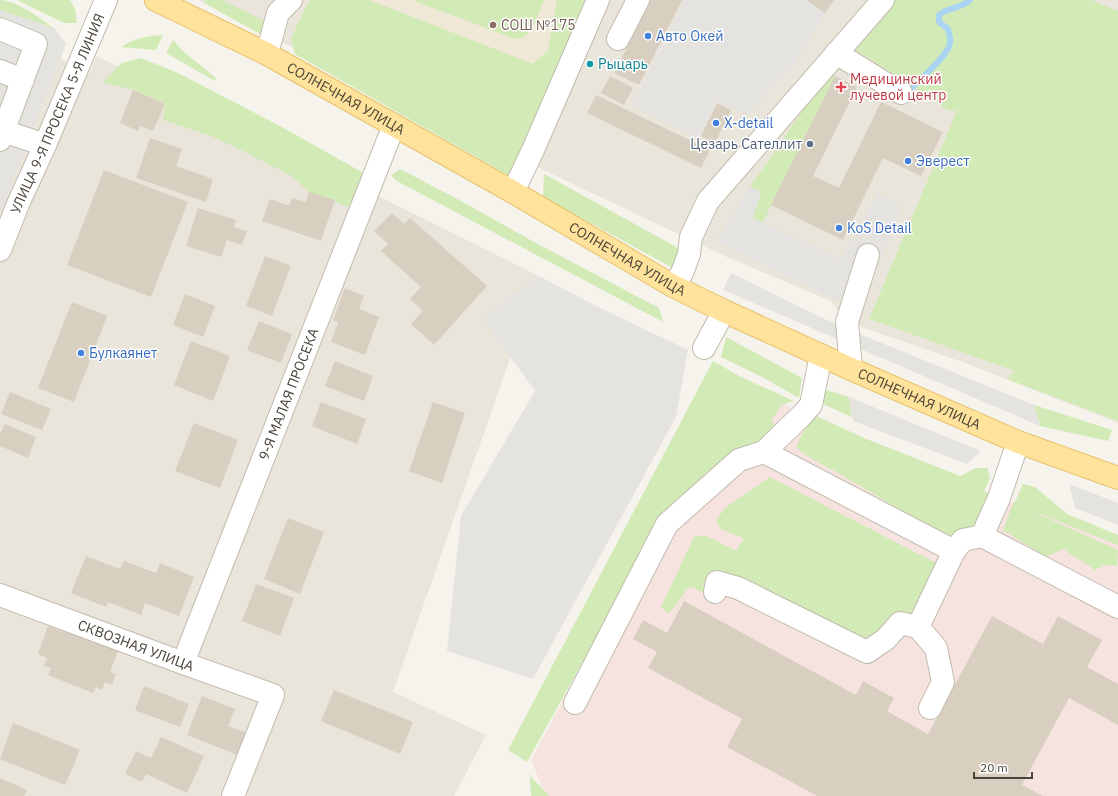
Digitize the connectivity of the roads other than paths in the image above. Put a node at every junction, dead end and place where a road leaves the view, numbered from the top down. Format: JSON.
{"nodes":[{"id":1,"x":106,"y":0,"type":"edge"},
{"id":2,"x":156,"y":0,"type":"edge"},
{"id":3,"x":291,"y":0,"type":"edge"},
{"id":4,"x":598,"y":0,"type":"edge"},
{"id":5,"x":638,"y":0,"type":"edge"},
{"id":6,"x":883,"y":0,"type":"edge"},
{"id":7,"x":0,"y":30,"type":"edge"},
{"id":8,"x":618,"y":39,"type":"dead end"},
{"id":9,"x":836,"y":53,"type":"junction"},
{"id":10,"x":267,"y":54,"type":"junction"},
{"id":11,"x":0,"y":71,"type":"edge"},
{"id":12,"x":23,"y":80,"type":"junction"},
{"id":13,"x":901,"y":93,"type":"dead end"},
{"id":14,"x":394,"y":125,"type":"junction"},
{"id":15,"x":2,"y":135,"type":"edge"},
{"id":16,"x":45,"y":145,"type":"junction"},
{"id":17,"x":513,"y":192,"type":"junction"},
{"id":18,"x":0,"y":250,"type":"edge"},
{"id":19,"x":868,"y":255,"type":"dead end"},
{"id":20,"x":673,"y":286,"type":"junction"},
{"id":21,"x":724,"y":311,"type":"junction"},
{"id":22,"x":704,"y":348,"type":"dead end"},
{"id":23,"x":821,"y":355,"type":"junction"},
{"id":24,"x":851,"y":369,"type":"junction"},
{"id":25,"x":1018,"y":442,"type":"junction"},
{"id":26,"x":764,"y":452,"type":"junction"},
{"id":27,"x":1118,"y":478,"type":"edge"},
{"id":28,"x":982,"y":536,"type":"junction"},
{"id":29,"x":954,"y":551,"type":"junction"},
{"id":30,"x":715,"y":592,"type":"dead end"},
{"id":31,"x":0,"y":595,"type":"edge"},
{"id":32,"x":1118,"y":607,"type":"edge"},
{"id":33,"x":918,"y":627,"type":"junction"},
{"id":34,"x":183,"y":663,"type":"junction"},
{"id":35,"x":575,"y":703,"type":"dead end"},
{"id":36,"x":930,"y":708,"type":"dead end"},
{"id":37,"x":233,"y":796,"type":"edge"}],
"edges":[{"from":1,"to":16,"type":"street","name":"УЛИЦА 9-Я ПРОСЕКА 5-Я ЛИНИЯ"},
{"from":2,"to":10,"type":"main road","name":"СОЛНЕЧНАЯ УЛИЦА"},
{"from":3,"to":10,"type":"street"},
{"from":4,"to":17,"type":"street"},
{"from":5,"to":8,"type":"street"},
{"from":6,"to":9,"type":"street"},
{"from":7,"to":12,"type":"street"},
{"from":9,"to":13,"type":"street"},
{"from":9,"to":20,"type":"street"},
{"from":10,"to":14,"type":"main road","name":"СОЛНЕЧНАЯ УЛИЦА"},
{"from":11,"to":12,"type":"street"},
{"from":12,"to":15,"type":"street"},
{"from":14,"to":17,"type":"main road","name":"СОЛНЕЧНАЯ УЛИЦА"},
{"from":14,"to":34,"type":"street","name":"9-Я МАЛАЯ ПРОСЕКА"},
{"from":15,"to":16,"type":"street"},
{"from":16,"to":18,"type":"street","name":"УЛИЦА 9-Я ПРОСЕКА 5-Я ЛИНИЯ"},
{"from":17,"to":20,"type":"main road","name":"СОЛНЕЧНАЯ УЛИЦА"},
{"from":19,"to":24,"type":"street"},
{"from":20,"to":21,"type":"main road","name":"СОЛНЕЧНАЯ УЛИЦА"},
{"from":21,"to":22,"type":"street"},
{"from":21,"to":23,"type":"main road","name":"СОЛНЕЧНАЯ УЛИЦА"},
{"from":23,"to":24,"type":"main road","name":"СОЛНЕЧНАЯ УЛИЦА"},
{"from":23,"to":26,"type":"street"},
{"from":24,"to":25,"type":"main road","name":"СОЛНЕЧНАЯ УЛИЦА"},
{"from":25,"to":27,"type":"main road","name":"СОЛНЕЧНАЯ УЛИЦА"},
{"from":25,"to":28,"type":"street"},
{"from":26,"to":29,"type":"street"},
{"from":26,"to":35,"type":"street"},
{"from":28,"to":29,"type":"street"},
{"from":28,"to":32,"type":"street"},
{"from":29,"to":33,"type":"street"},
{"from":30,"to":33,"type":"street"},
{"from":31,"to":34,"type":"street","name":"СКВОЗНАЯ УЛИЦА"},
{"from":33,"to":36,"type":"street"},
{"from":34,"to":37,"type":"street","name":"СКВОЗНАЯ УЛИЦА"}]}
